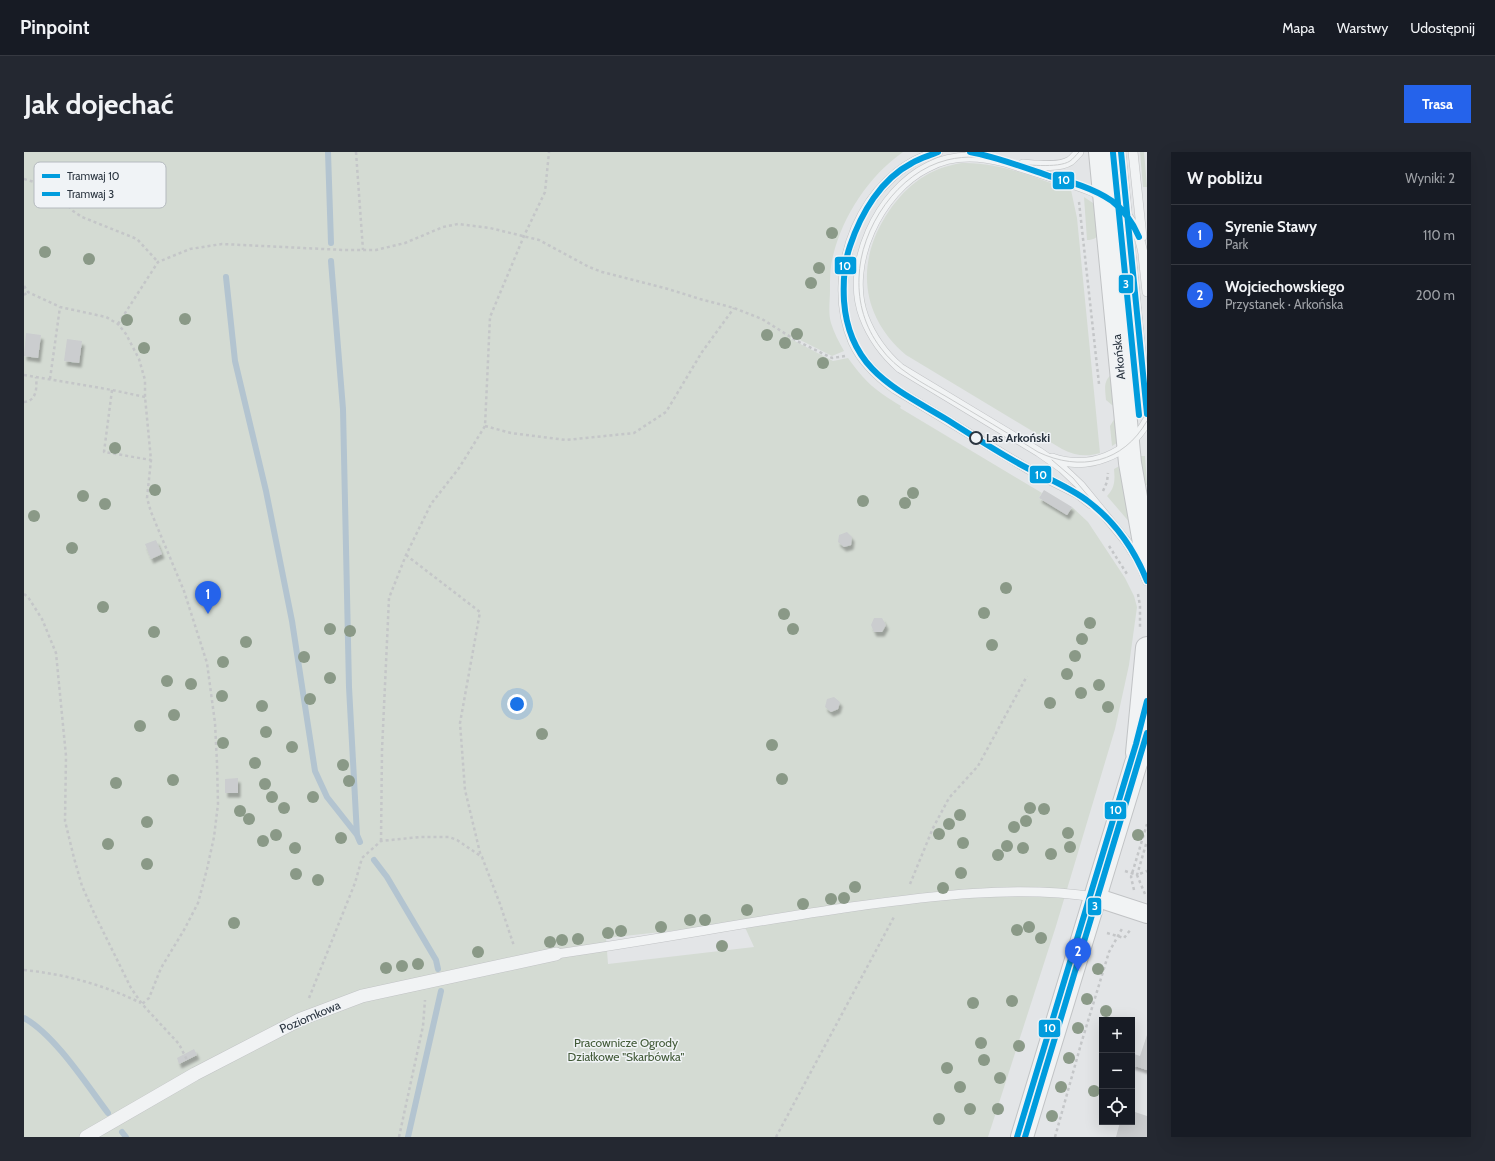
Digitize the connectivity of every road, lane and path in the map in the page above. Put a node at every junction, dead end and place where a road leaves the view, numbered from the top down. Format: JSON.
{"nodes":[{"id":1,"x":356,"y":152,"type":"edge"},
{"id":2,"x":549,"y":152,"type":"edge"},
{"id":3,"x":938,"y":152,"type":"edge"},
{"id":4,"x":970,"y":152,"type":"edge"},
{"id":5,"x":1079,"y":152,"type":"edge"},
{"id":6,"x":1100,"y":152,"type":"edge"},
{"id":7,"x":1121,"y":152,"type":"edge"},
{"id":8,"x":1133,"y":152,"type":"edge"},
{"id":9,"x":1007,"y":163,"type":"junction"},
{"id":10,"x":24,"y":179,"type":"edge"},
{"id":11,"x":34,"y":182,"type":"edge"},
{"id":12,"x":1078,"y":186,"type":"junction"},
{"id":13,"x":1104,"y":196,"type":"junction"},
{"id":14,"x":70,"y":208,"type":"edge"},
{"id":15,"x":1128,"y":216,"type":"junction"},
{"id":16,"x":524,"y":236,"type":"junction"},
{"id":17,"x":363,"y":250,"type":"junction"},
{"id":18,"x":1144,"y":261,"type":"junction"},
{"id":19,"x":158,"y":262,"type":"junction"},
{"id":20,"x":24,"y":286,"type":"edge"},
{"id":21,"x":28,"y":292,"type":"junction"},
{"id":22,"x":1147,"y":292,"type":"edge"},
{"id":23,"x":24,"y":295,"type":"edge"},
{"id":24,"x":60,"y":307,"type":"junction"},
{"id":25,"x":734,"y":308,"type":"junction"},
{"id":26,"x":118,"y":324,"type":"junction"},
{"id":27,"x":850,"y":354,"type":"dead end"},
{"id":28,"x":24,"y":375,"type":"edge"},
{"id":29,"x":36,"y":377,"type":"junction"},
{"id":30,"x":50,"y":378,"type":"junction"},
{"id":31,"x":1100,"y":389,"type":"dead end"},
{"id":32,"x":112,"y":390,"type":"junction"},
{"id":33,"x":145,"y":397,"type":"junction"},
{"id":34,"x":24,"y":402,"type":"edge"},
{"id":35,"x":1147,"y":414,"type":"edge"},
{"id":36,"x":1147,"y":421,"type":"edge"},
{"id":37,"x":485,"y":426,"type":"junction"},
{"id":38,"x":1128,"y":445,"type":"junction"},
{"id":39,"x":1035,"y":449,"type":"junction"},
{"id":40,"x":1107,"y":458,"type":"junction"},
{"id":41,"x":151,"y":460,"type":"junction"},
{"id":42,"x":1102,"y":493,"type":"dead end"},
{"id":43,"x":1112,"y":524,"type":"junction"},
{"id":44,"x":1106,"y":543,"type":"dead end"},
{"id":45,"x":406,"y":554,"type":"junction"},
{"id":46,"x":1147,"y":560,"type":"edge"},
{"id":47,"x":1130,"y":579,"type":"dead end"},
{"id":48,"x":1147,"y":581,"type":"edge"},
{"id":49,"x":1136,"y":590,"type":"dead end"},
{"id":50,"x":24,"y":594,"type":"edge"},
{"id":51,"x":1143,"y":639,"type":"edge"},
{"id":52,"x":1027,"y":676,"type":"dead end"},
{"id":53,"x":1147,"y":701,"type":"edge"},
{"id":54,"x":1143,"y":737,"type":"edge"},
{"id":55,"x":1147,"y":824,"type":"edge"},
{"id":56,"x":380,"y":841,"type":"junction"},
{"id":57,"x":1147,"y":841,"type":"edge"},
{"id":58,"x":482,"y":857,"type":"junction"},
{"id":59,"x":1123,"y":871,"type":"dead end"},
{"id":60,"x":1147,"y":871,"type":"edge"},
{"id":61,"x":1132,"y":874,"type":"junction"},
{"id":62,"x":1137,"y":875,"type":"junction"},
{"id":63,"x":1095,"y":897,"type":"junction"},
{"id":64,"x":904,"y":900,"type":"junction"},
{"id":65,"x":1137,"y":916,"type":"edge"},
{"id":66,"x":1104,"y":932,"type":"dead end"},
{"id":67,"x":1118,"y":936,"type":"junction"},
{"id":68,"x":556,"y":954,"type":"joint"},
{"id":69,"x":520,"y":962,"type":"junction"},
{"id":70,"x":24,"y":970,"type":"edge"},
{"id":71,"x":427,"y":982,"type":"junction"},
{"id":72,"x":142,"y":1004,"type":"junction"},
{"id":73,"x":301,"y":1019,"type":"junction"},
{"id":74,"x":195,"y":1074,"type":"junction"},
{"id":75,"x":86,"y":1137,"type":"edge"},
{"id":76,"x":399,"y":1137,"type":"edge"},
{"id":77,"x":776,"y":1137,"type":"edge"},
{"id":78,"x":1022,"y":1137,"type":"edge"},
{"id":79,"x":1055,"y":1137,"type":"edge"}],
"edges":[{"from":1,"to":17,"type":"path"},
{"from":2,"to":16,"type":"path"},
{"from":3,"to":43,"type":"lane"},
{"from":4,"to":9,"type":"lane"},
{"from":5,"to":9,"type":"lane"},
{"from":6,"to":13,"type":"street","name":"Arkońska"},
{"from":7,"to":15,"type":"lane"},
{"from":8,"to":18,"type":"lane"},
{"from":9,"to":12,"type":"lane"},
{"from":9,"to":39,"type":"lane"},
{"from":10,"to":11,"type":"path"},
{"from":12,"to":13,"type":"lane"},
{"from":12,"to":31,"type":"path"},
{"from":13,"to":15,"type":"lane"},
{"from":13,"to":38,"type":"street","name":"Arkońska"},
{"from":14,"to":19,"type":"path"},
{"from":15,"to":18,"type":"lane"},
{"from":15,"to":35,"type":"lane"},
{"from":16,"to":17,"type":"path"},
{"from":16,"to":25,"type":"path"},
{"from":16,"to":37,"type":"path"},
{"from":17,"to":19,"type":"path"},
{"from":18,"to":22,"type":"lane"},
{"from":19,"to":26,"type":"path"},
{"from":20,"to":21,"type":"path"},
{"from":21,"to":23,"type":"path"},
{"from":21,"to":24,"type":"path"},
{"from":24,"to":26,"type":"path"},
{"from":24,"to":30,"type":"path"},
{"from":25,"to":27,"type":"path"},
{"from":25,"to":37,"type":"path"},
{"from":26,"to":33,"type":"path"},
{"from":28,"to":29,"type":"path"},
{"from":29,"to":30,"type":"path"},
{"from":29,"to":34,"type":"path"},
{"from":30,"to":32,"type":"path"},
{"from":32,"to":33,"type":"path"},
{"from":32,"to":41,"type":"path"},
{"from":33,"to":41,"type":"path"},
{"from":36,"to":38,"type":"lane"},
{"from":37,"to":45,"type":"path"},
{"from":38,"to":40,"type":"lane"},
{"from":38,"to":46,"type":"street","name":"Arkońska"},
{"from":39,"to":40,"type":"lane"},
{"from":39,"to":43,"type":"lane"},
{"from":40,"to":42,"type":"path"},
{"from":41,"to":72,"type":"path"},
{"from":43,"to":48,"type":"lane"},
{"from":44,"to":47,"type":"path"},
{"from":45,"to":56,"type":"path"},
{"from":45,"to":58,"type":"path"},
{"from":49,"to":51,"type":"path"},
{"from":50,"to":72,"type":"path"},
{"from":51,"to":54,"type":"street"},
{"from":52,"to":64,"type":"path"},
{"from":53,"to":54,"type":"lane"},
{"from":54,"to":63,"type":"street"},
{"from":55,"to":61,"type":"path"},
{"from":56,"to":58,"type":"path"},
{"from":56,"to":73,"type":"path"},
{"from":57,"to":62,"type":"path"},
{"from":58,"to":69,"type":"path"},
{"from":59,"to":61,"type":"path"},
{"from":60,"to":62,"type":"path"},
{"from":61,"to":62,"type":"path"},
{"from":61,"to":65,"type":"path"},
{"from":63,"to":64,"type":"lane"},
{"from":63,"to":65,"type":"street"},
{"from":63,"to":78,"type":"street"},
{"from":64,"to":68,"type":"lane"},
{"from":64,"to":77,"type":"path"},
{"from":65,"to":67,"type":"path"},
{"from":65,"to":67,"type":"path"},
{"from":66,"to":67,"type":"path"},
{"from":67,"to":79,"type":"path"},
{"from":68,"to":69,"type":"street","name":"Poziomkowa"},
{"from":69,"to":71,"type":"street","name":"Poziomkowa"},
{"from":70,"to":72,"type":"path"},
{"from":71,"to":73,"type":"street","name":"Poziomkowa"},
{"from":71,"to":76,"type":"path"},
{"from":72,"to":74,"type":"path"},
{"from":73,"to":74,"type":"street","name":"Poziomkowa"},
{"from":74,"to":75,"type":"street","name":"Poziomkowa"}]}
